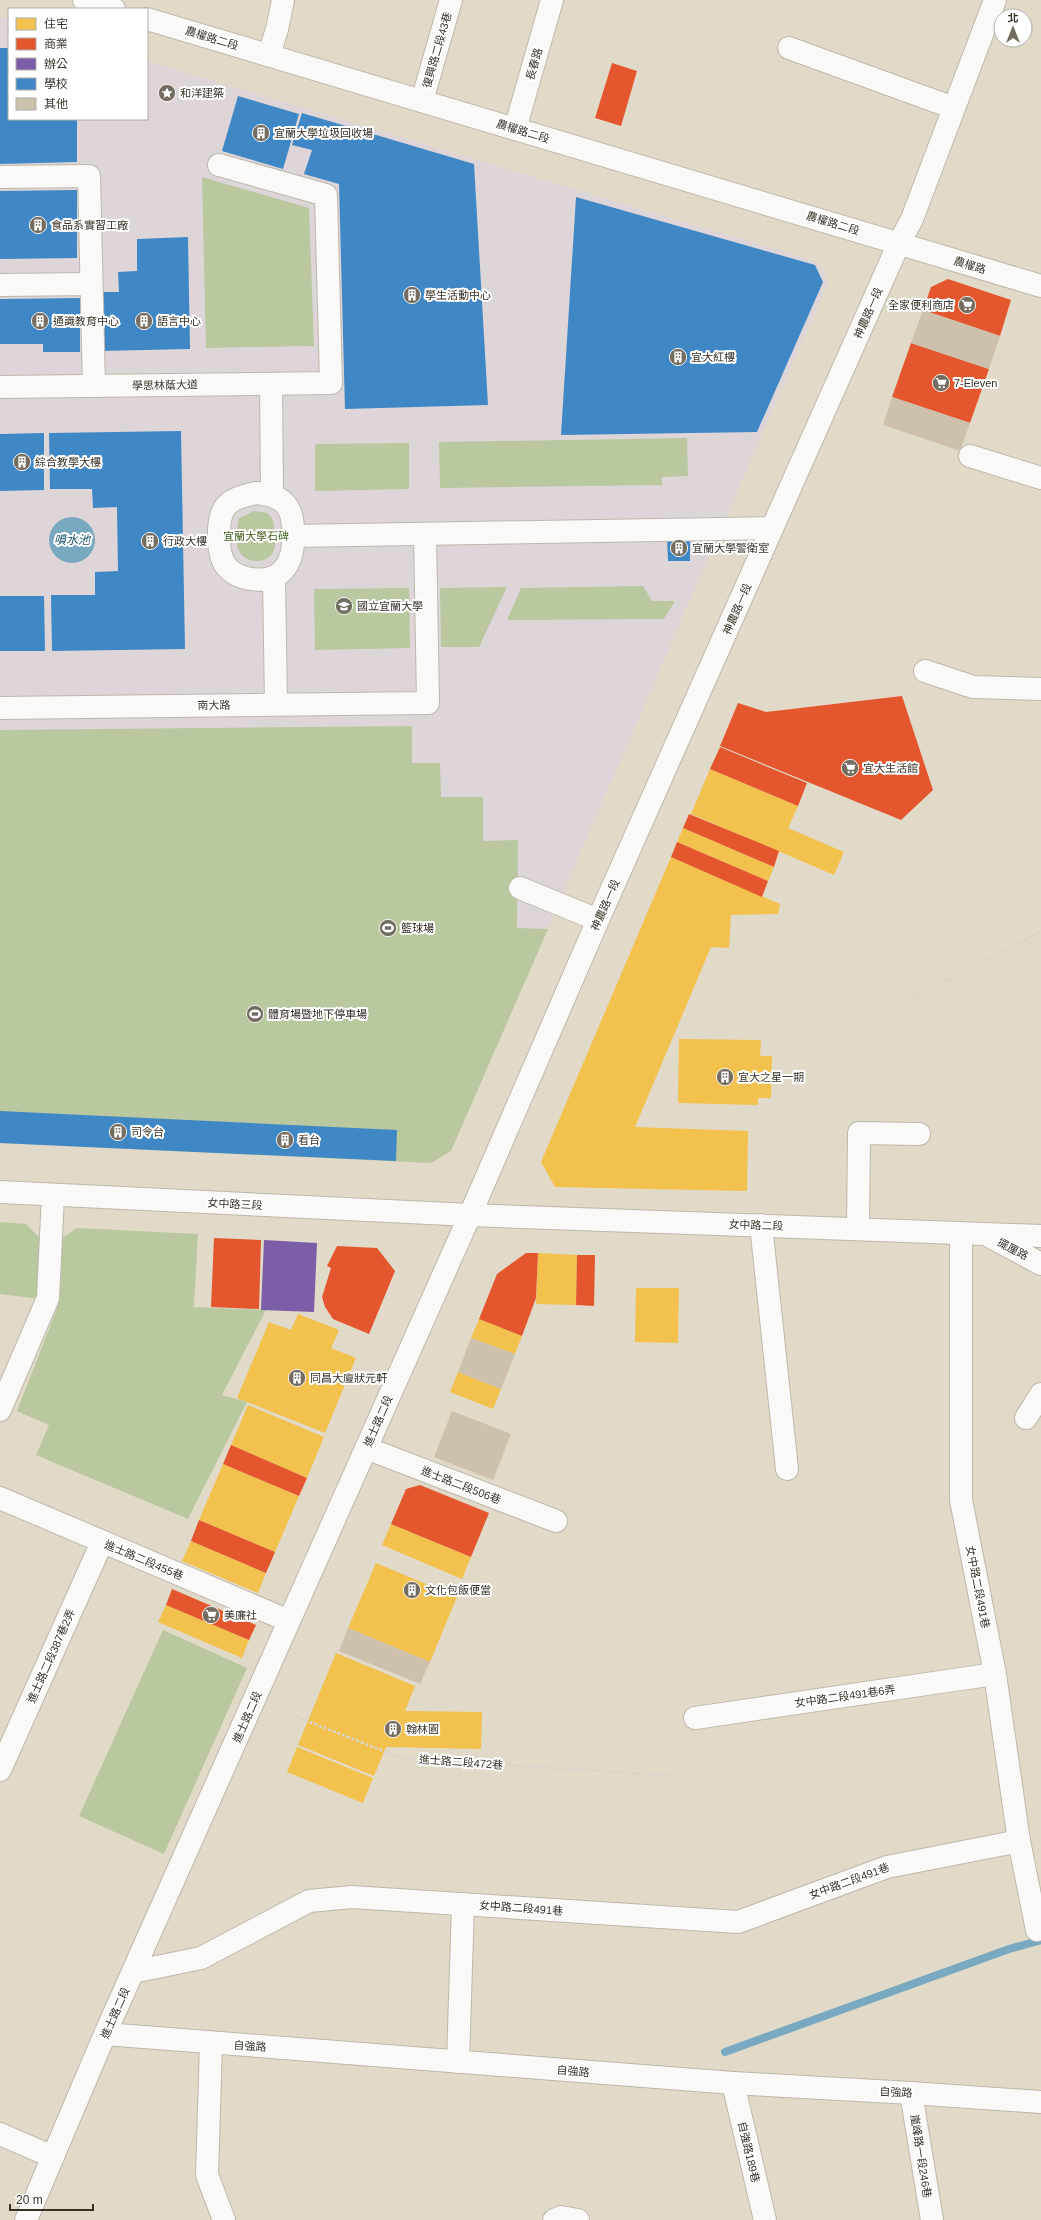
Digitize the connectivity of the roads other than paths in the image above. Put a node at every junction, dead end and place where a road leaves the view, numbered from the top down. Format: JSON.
{"nodes":[{"id":1,"x":84,"y":0,"type":"edge"},
{"id":2,"x":283,"y":0,"type":"edge"},
{"id":3,"x":451,"y":0,"type":"edge"},
{"id":4,"x":552,"y":0,"type":"edge"},
{"id":5,"x":995,"y":0,"type":"edge"},
{"id":6,"x":111,"y":8,"type":"edge"},
{"id":7,"x":148,"y":19,"type":"edge"},
{"id":8,"x":789,"y":48,"type":"dead end"},
{"id":9,"x":269,"y":55,"type":"junction"},
{"id":10,"x":422,"y":101,"type":"junction"},
{"id":11,"x":954,"y":108,"type":"junction"},
{"id":12,"x":515,"y":129,"type":"junction"},
{"id":13,"x":219,"y":165,"type":"dead end"},
{"id":14,"x":0,"y":177,"type":"edge"},
{"id":15,"x":899,"y":243,"type":"junction"},
{"id":16,"x":91,"y":284,"type":"junction"},
{"id":17,"x":0,"y":285,"type":"edge"},
{"id":18,"x":1041,"y":286,"type":"edge"},
{"id":19,"x":271,"y":384,"type":"junction"},
{"id":20,"x":94,"y":386,"type":"junction"},
{"id":21,"x":0,"y":387,"type":"edge"},
{"id":22,"x":970,"y":456,"type":"dead end"},
{"id":23,"x":1041,"y":478,"type":"edge"},
{"id":24,"x":272,"y":495,"type":"junction"},
{"id":25,"x":772,"y":528,"type":"junction"},
{"id":26,"x":426,"y":534,"type":"junction"},
{"id":27,"x":294,"y":536,"type":"junction"},
{"id":28,"x":274,"y":578,"type":"junction"},
{"id":29,"x":924,"y":671,"type":"dead end"},
{"id":30,"x":1041,"y":679,"type":"edge"},
{"id":31,"x":1040,"y":689,"type":"edge"},
{"id":32,"x":1041,"y":703,"type":"edge"},
{"id":33,"x":276,"y":704,"type":"junction"},
{"id":34,"x":0,"y":708,"type":"edge"},
{"id":35,"x":520,"y":888,"type":"dead end"},
{"id":36,"x":598,"y":920,"type":"junction"},
{"id":37,"x":920,"y":1134,"type":"dead end"},
{"id":38,"x":0,"y":1192,"type":"edge"},
{"id":39,"x":53,"y":1196,"type":"junction"},
{"id":40,"x":470,"y":1214,"type":"junction"},
{"id":41,"x":761,"y":1225,"type":"junction"},
{"id":42,"x":858,"y":1229,"type":"junction"},
{"id":43,"x":961,"y":1232,"type":"junction"},
{"id":44,"x":984,"y":1234,"type":"junction"},
{"id":45,"x":1041,"y":1236,"type":"edge"},
{"id":46,"x":1041,"y":1264,"type":"edge"},
{"id":47,"x":1041,"y":1394,"type":"edge"},
{"id":48,"x":0,"y":1410,"type":"edge"},
{"id":49,"x":1026,"y":1418,"type":"dead end"},
{"id":50,"x":366,"y":1448,"type":"junction"},
{"id":51,"x":787,"y":1469,"type":"dead end"},
{"id":52,"x":0,"y":1498,"type":"edge"},
{"id":53,"x":556,"y":1521,"type":"dead end"},
{"id":54,"x":102,"y":1542,"type":"junction"},
{"id":55,"x":289,"y":1622,"type":"junction"},
{"id":56,"x":995,"y":1674,"type":"junction"},
{"id":57,"x":696,"y":1718,"type":"dead end"},
{"id":58,"x":0,"y":1770,"type":"edge"},
{"id":59,"x":1019,"y":1841,"type":"junction"},
{"id":60,"x":463,"y":1904,"type":"junction"},
{"id":61,"x":1037,"y":1930,"type":"dead end"},
{"id":62,"x":133,"y":1972,"type":"junction"},
{"id":63,"x":105,"y":2034,"type":"junction"},
{"id":64,"x":211,"y":2043,"type":"junction"},
{"id":65,"x":458,"y":2062,"type":"junction"},
{"id":66,"x":733,"y":2083,"type":"junction"},
{"id":67,"x":911,"y":2093,"type":"junction"},
{"id":68,"x":1041,"y":2102,"type":"edge"},
{"id":69,"x":0,"y":2134,"type":"edge"},
{"id":70,"x":53,"y":2157,"type":"junction"},
{"id":71,"x":26,"y":2220,"type":"edge"},
{"id":72,"x":224,"y":2220,"type":"edge"},
{"id":73,"x":554,"y":2220,"type":"edge"},
{"id":74,"x":578,"y":2220,"type":"edge"},
{"id":75,"x":765,"y":2220,"type":"edge"},
{"id":76,"x":932,"y":2220,"type":"edge"}],
"edges":[{"from":1,"to":6,"type":"street"},
{"from":2,"to":9,"type":"street"},
{"from":3,"to":10,"type":"street","name":"復興路二段43巷"},
{"from":4,"to":12,"type":"street","name":"長春路"},
{"from":5,"to":11,"type":"street","name":"神農路一段"},
{"from":7,"to":9,"type":"street","name":"農權路二段"},
{"from":8,"to":11,"type":"street"},
{"from":9,"to":10,"type":"street","name":"農權路二段"},
{"from":10,"to":12,"type":"street","name":"農權路二段"},
{"from":11,"to":15,"type":"street","name":"神農路一段"},
{"from":12,"to":15,"type":"street","name":"農權路二段"},
{"from":13,"to":19,"type":"street","name":"學思林蔭大道"},
{"from":14,"to":16,"type":"street"},
{"from":15,"to":18,"type":"street","name":"農權路"},
{"from":15,"to":25,"type":"street","name":"神農路一段"},
{"from":16,"to":17,"type":"street"},
{"from":16,"to":20,"type":"street"},
{"from":19,"to":20,"type":"street","name":"學思林蔭大道"},
{"from":19,"to":24,"type":"street"},
{"from":20,"to":21,"type":"street","name":"學思林蔭大道"},
{"from":22,"to":23,"type":"street"},
{"from":24,"to":27,"type":"street"},
{"from":24,"to":28,"type":"street"},
{"from":25,"to":26,"type":"street"},
{"from":25,"to":36,"type":"street","name":"神農路一段"},
{"from":26,"to":27,"type":"street"},
{"from":26,"to":33,"type":"street","name":"南大路"},
{"from":27,"to":28,"type":"street"},
{"from":28,"to":33,"type":"street"},
{"from":29,"to":31,"type":"street"},
{"from":30,"to":31,"type":"street"},
{"from":31,"to":32,"type":"street"},
{"from":33,"to":34,"type":"street","name":"南大路"},
{"from":35,"to":36,"type":"street"},
{"from":36,"to":40,"type":"street","name":"神農路一段"},
{"from":37,"to":42,"type":"street"},
{"from":38,"to":39,"type":"street","name":"女中路三段"},
{"from":39,"to":40,"type":"street","name":"女中路三段"},
{"from":39,"to":48,"type":"street"},
{"from":40,"to":41,"type":"street","name":"女中路二段"},
{"from":40,"to":50,"type":"street","name":"進士路二段"},
{"from":41,"to":42,"type":"street","name":"女中路二段"},
{"from":41,"to":51,"type":"street"},
{"from":42,"to":43,"type":"street","name":"女中路二段"},
{"from":43,"to":44,"type":"street","name":"女中路二段"},
{"from":43,"to":56,"type":"street","name":"女中路二段491巷"},
{"from":44,"to":45,"type":"street","name":"女中路二段"},
{"from":44,"to":46,"type":"street","name":"擺厘路"},
{"from":47,"to":49,"type":"street"},
{"from":50,"to":53,"type":"street","name":"進士路二段506巷"},
{"from":50,"to":55,"type":"street","name":"進士路二段"},
{"from":52,"to":54,"type":"street","name":"進士路二段455巷"},
{"from":54,"to":55,"type":"street","name":"進士路二段455巷"},
{"from":54,"to":58,"type":"street","name":"進士路二段387巷2弄"},
{"from":55,"to":62,"type":"street","name":"進士路二段"},
{"from":56,"to":57,"type":"street","name":"女中路二段491巷6弄"},
{"from":56,"to":59,"type":"street","name":"女中路二段491巷"},
{"from":59,"to":60,"type":"street","name":"女中路二段491巷"},
{"from":59,"to":61,"type":"street"},
{"from":60,"to":62,"type":"street","name":"女中路二段491巷"},
{"from":60,"to":65,"type":"street"},
{"from":62,"to":63,"type":"street","name":"進士路二段"},
{"from":63,"to":64,"type":"street","name":"自強路"},
{"from":63,"to":70,"type":"street","name":"進士路二段"},
{"from":64,"to":65,"type":"street","name":"自強路"},
{"from":64,"to":72,"type":"street"},
{"from":65,"to":66,"type":"street","name":"自強路"},
{"from":66,"to":67,"type":"street","name":"自強路"},
{"from":66,"to":75,"type":"street","name":"自強路189巷"},
{"from":67,"to":68,"type":"street","name":"自強路"},
{"from":67,"to":76,"type":"street","name":"嵐峰路一段246巷"},
{"from":69,"to":70,"type":"street"},
{"from":70,"to":71,"type":"street","name":"進士路二段"},
{"from":73,"to":74,"type":"street"}]}
